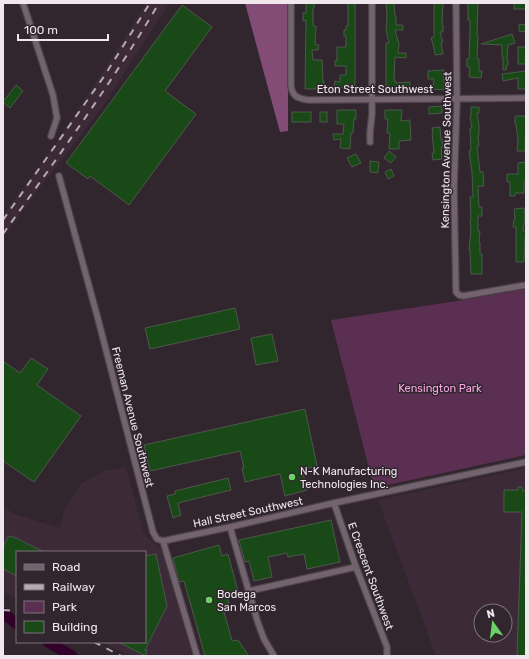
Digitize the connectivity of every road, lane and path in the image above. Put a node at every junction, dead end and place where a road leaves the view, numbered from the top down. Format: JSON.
{"nodes":[{"id":1,"x":23,"y":3,"type":"edge"},
{"id":2,"x":292,"y":3,"type":"edge"},
{"id":3,"x":372,"y":3,"type":"edge"},
{"id":4,"x":456,"y":3,"type":"edge"},
{"id":5,"x":526,"y":98,"type":"edge"},
{"id":6,"x":457,"y":99,"type":"junction"},
{"id":7,"x":372,"y":100,"type":"junction"},
{"id":8,"x":50,"y":136,"type":"dead end"},
{"id":9,"x":370,"y":142,"type":"dead end"},
{"id":10,"x":60,"y":176,"type":"dead end"},
{"id":11,"x":526,"y":285,"type":"edge"},
{"id":12,"x":526,"y":462,"type":"edge"},
{"id":13,"x":334,"y":503,"type":"junction"},
{"id":14,"x":230,"y":527,"type":"junction"},
{"id":15,"x":163,"y":541,"type":"junction"},
{"id":16,"x":356,"y":567,"type":"junction"},
{"id":17,"x":249,"y":591,"type":"junction"},
{"id":18,"x":197,"y":656,"type":"edge"},
{"id":19,"x":274,"y":656,"type":"edge"},
{"id":20,"x":388,"y":656,"type":"edge"}],
"edges":[{"from":1,"to":8,"type":"street"},
{"from":2,"to":7,"type":"street","name":"Eton Street Southwest"},
{"from":3,"to":7,"type":"street"},
{"from":4,"to":6,"type":"street","name":"Kensington Avenue Southwest"},
{"from":5,"to":6,"type":"street","name":"Eton Street Southwest"},
{"from":6,"to":7,"type":"street","name":"Eton Street Southwest"},
{"from":6,"to":11,"type":"street","name":"Kensington Avenue Southwest"},
{"from":7,"to":9,"type":"street"},
{"from":10,"to":15,"type":"street","name":"Freeman Avenue Southwest"},
{"from":12,"to":13,"type":"street","name":"Hall Street Southwest"},
{"from":13,"to":14,"type":"street","name":"Hall Street Southwest"},
{"from":13,"to":16,"type":"street","name":"E Crescent Southwest"},
{"from":14,"to":15,"type":"street","name":"Hall Street Southwest"},
{"from":14,"to":17,"type":"street"},
{"from":15,"to":18,"type":"street","name":"Freeman Avenue Southwest"},
{"from":16,"to":17,"type":"street"},
{"from":16,"to":20,"type":"street","name":"E Crescent Southwest"},
{"from":17,"to":19,"type":"street"}]}
